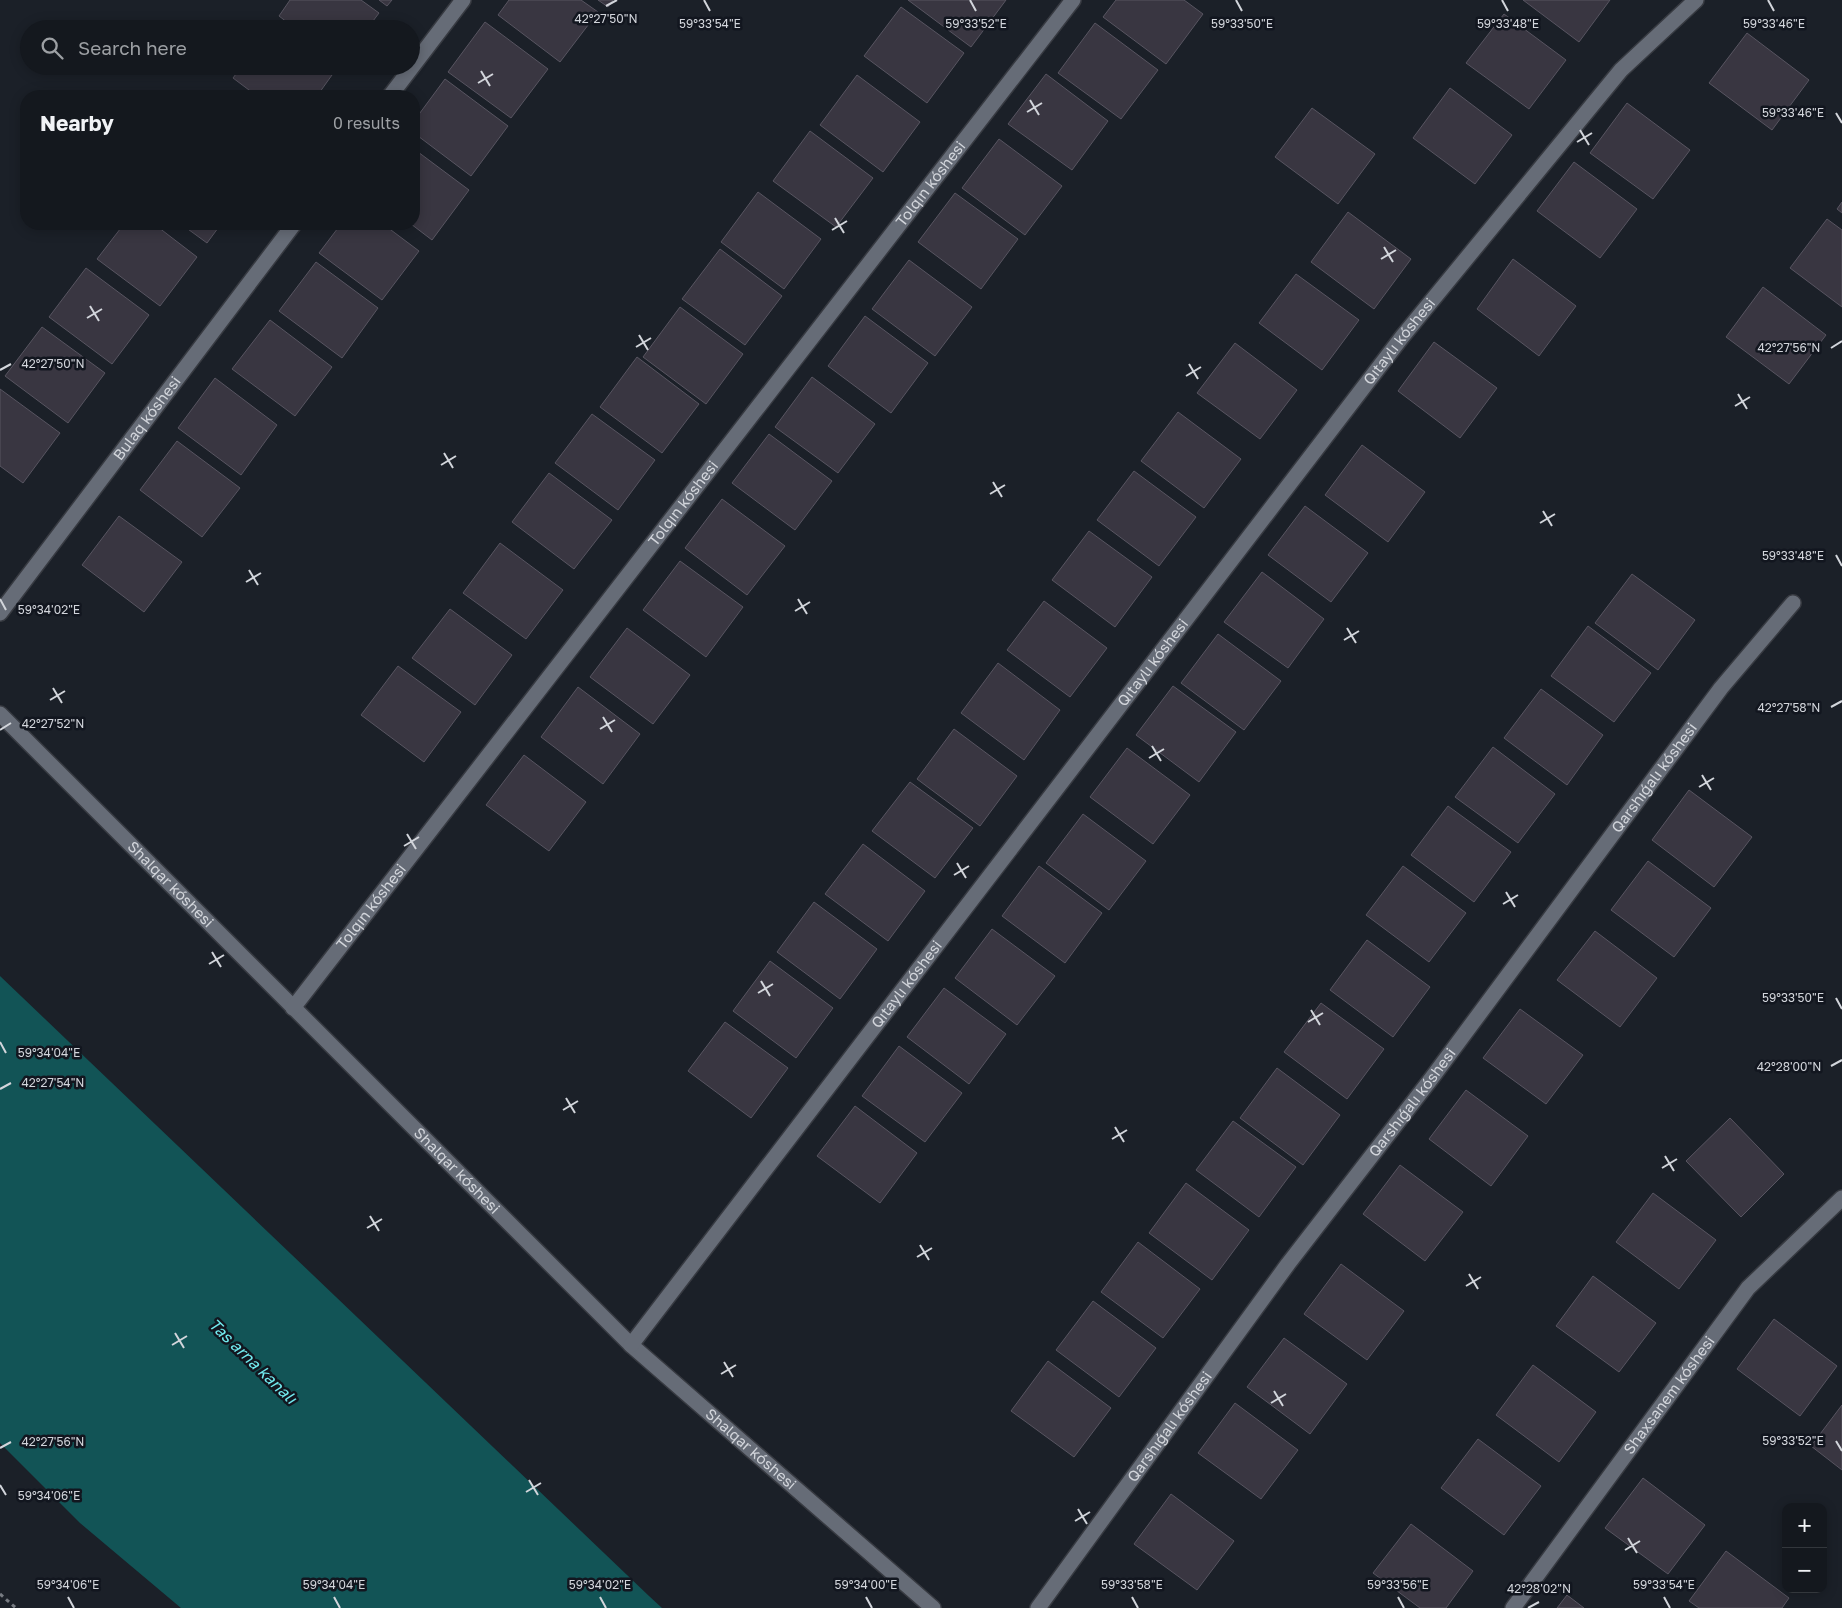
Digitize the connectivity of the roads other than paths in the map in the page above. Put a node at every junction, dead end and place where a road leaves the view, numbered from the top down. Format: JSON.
{"nodes":[{"id":1,"x":463,"y":0,"type":"edge"},
{"id":2,"x":1073,"y":0,"type":"edge"},
{"id":3,"x":1696,"y":0,"type":"edge"},
{"id":4,"x":420,"y":57,"type":"edge"},
{"id":5,"x":406,"y":75,"type":"edge"},
{"id":6,"x":395,"y":90,"type":"edge"},
{"id":7,"x":289,"y":230,"type":"edge"},
{"id":8,"x":1793,"y":603,"type":"dead end"},
{"id":9,"x":0,"y":613,"type":"edge"},
{"id":10,"x":0,"y":714,"type":"edge"},
{"id":11,"x":293,"y":1008,"type":"junction"},
{"id":12,"x":1842,"y":1198,"type":"edge"},
{"id":13,"x":631,"y":1345,"type":"junction"},
{"id":14,"x":933,"y":1608,"type":"edge"},
{"id":15,"x":1038,"y":1608,"type":"edge"},
{"id":16,"x":1513,"y":1608,"type":"edge"}],
"edges":[{"from":1,"to":4,"type":"street"},
{"from":2,"to":11,"type":"street","name":"Tolqın kóshesi"},
{"from":3,"to":13,"type":"street","name":"Qıtaylı kóshesi"},
{"from":5,"to":6,"type":"street"},
{"from":7,"to":9,"type":"street","name":"Bulaq kóshesi"},
{"from":8,"to":15,"type":"street","name":"Qarshıǵalı kóshesi"},
{"from":10,"to":11,"type":"street","name":"Shalqar kóshesi"},
{"from":11,"to":13,"type":"street","name":"Shalqar kóshesi"},
{"from":12,"to":16,"type":"street","name":"Shaxsanem kóshesi"},
{"from":13,"to":14,"type":"street","name":"Shalqar kóshesi"}]}
